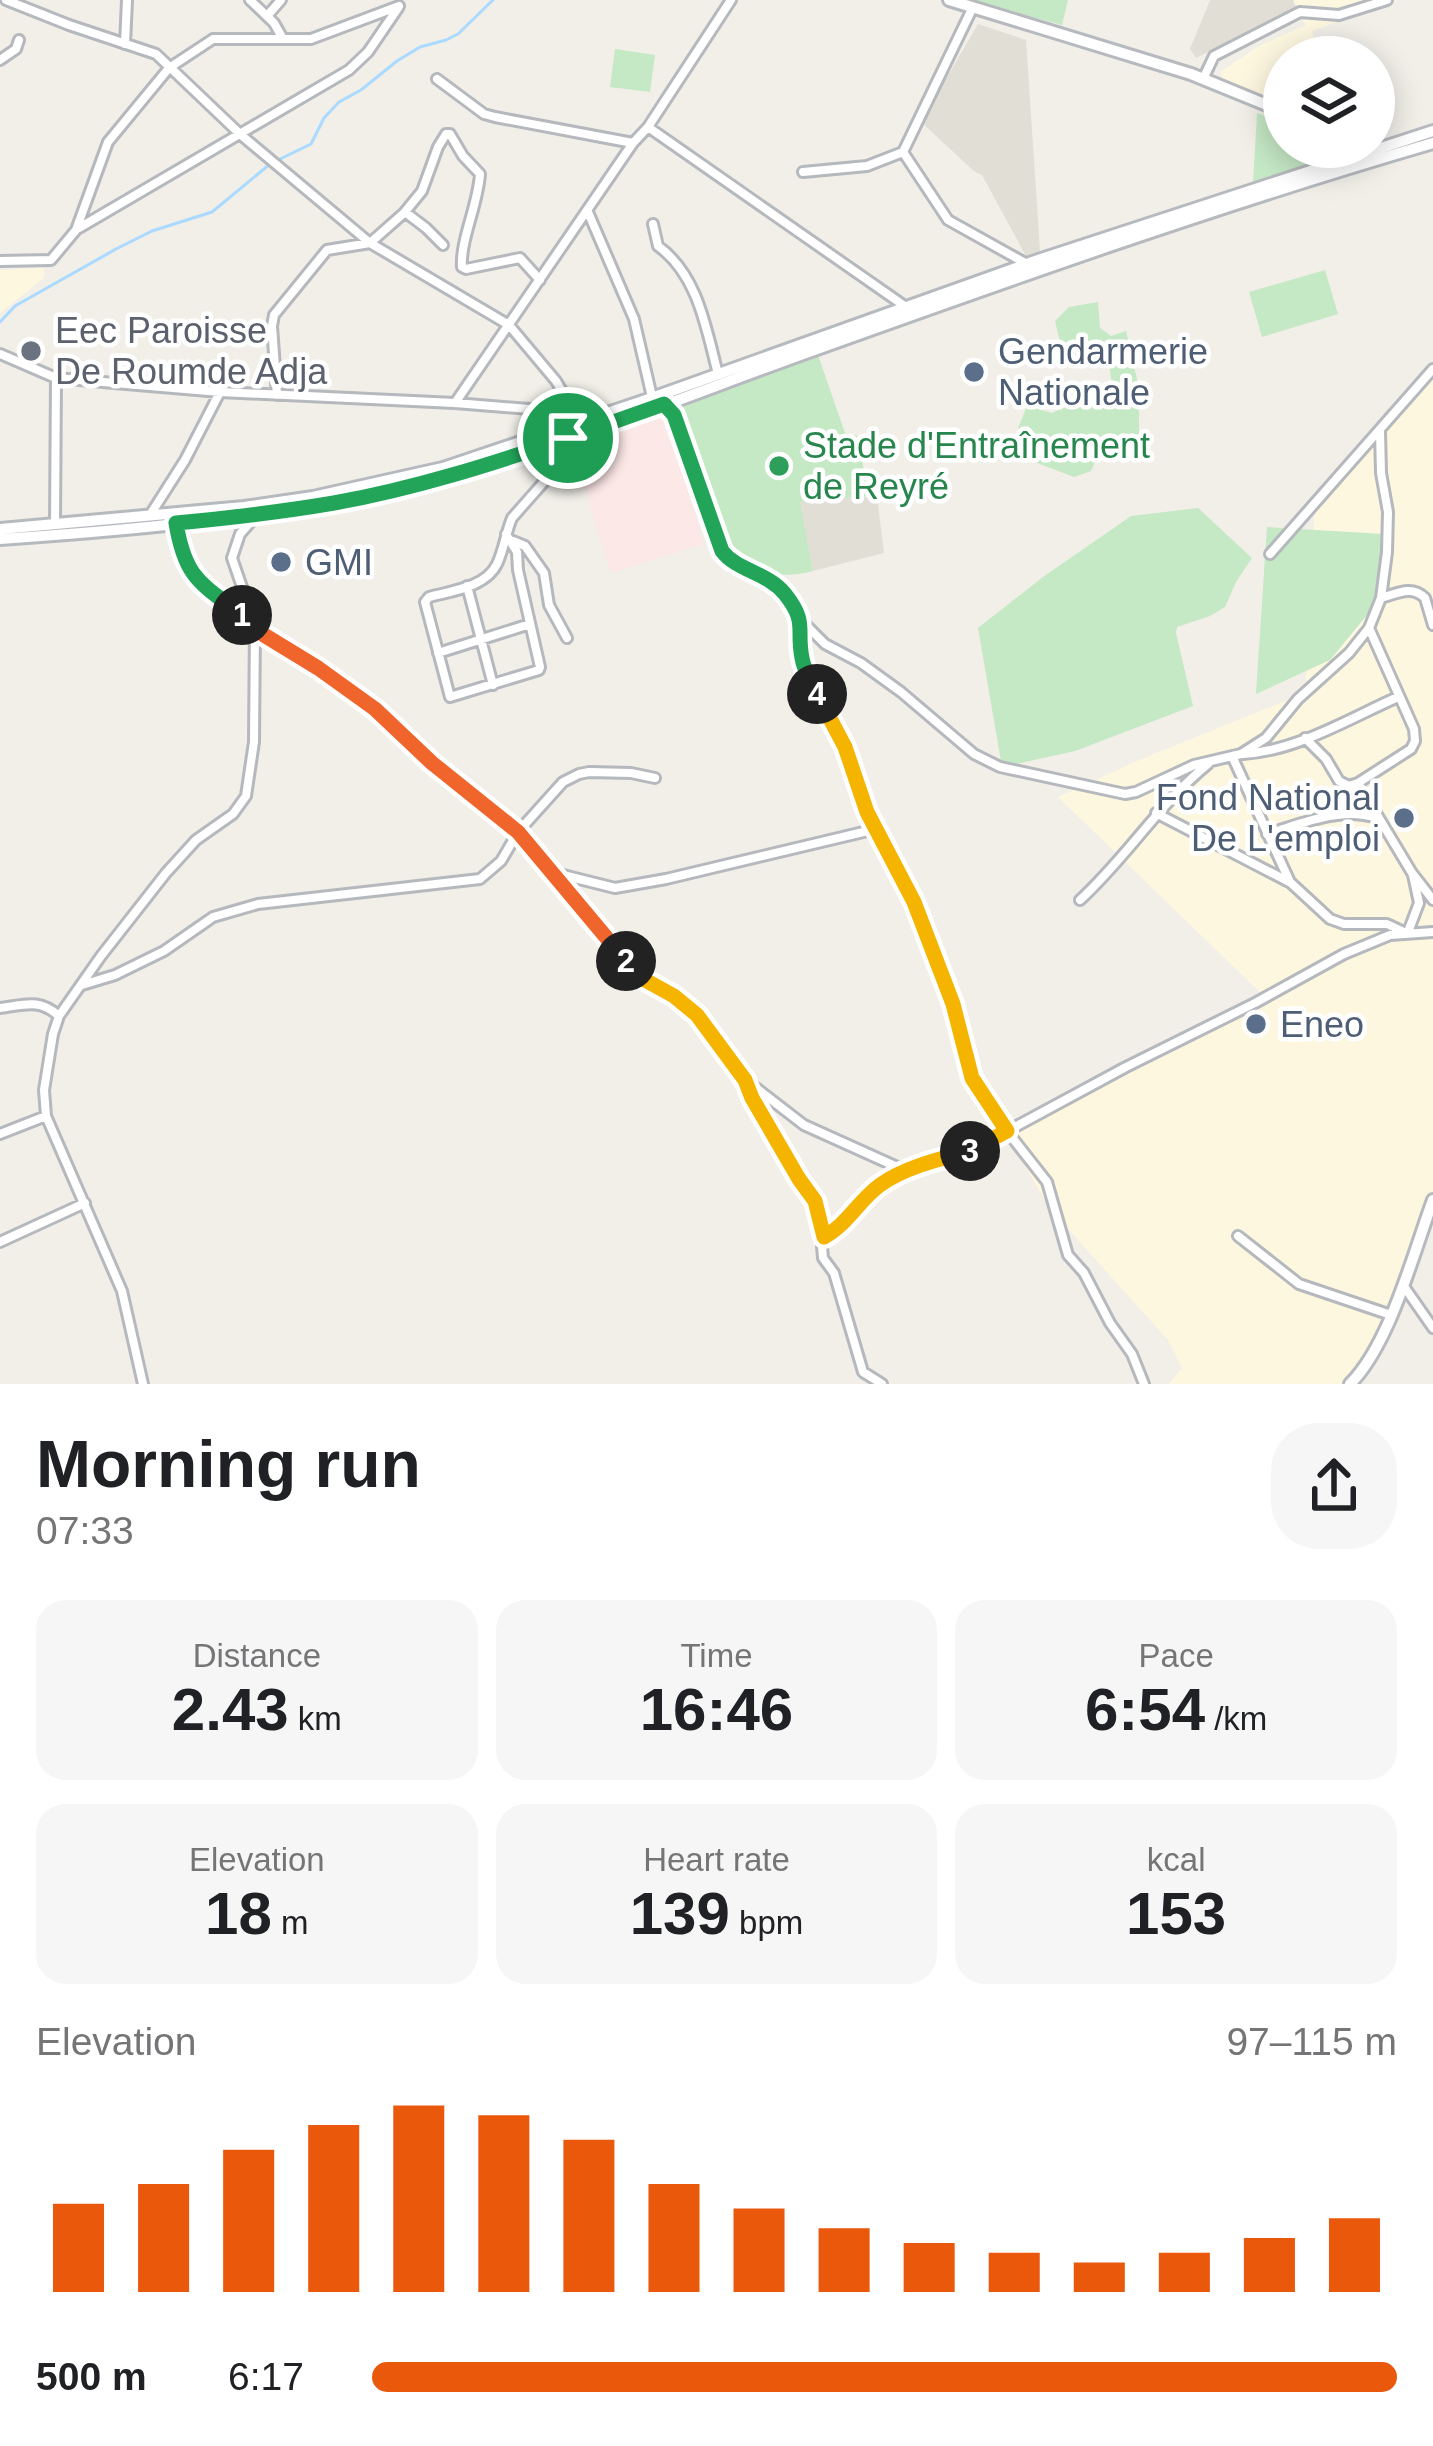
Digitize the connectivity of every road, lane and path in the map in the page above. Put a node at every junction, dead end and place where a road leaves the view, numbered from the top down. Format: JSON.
{"nodes":[{"id":1,"x":6,"y":0,"type":"edge"},
{"id":2,"x":127,"y":0,"type":"edge"},
{"id":3,"x":252,"y":0,"type":"edge"},
{"id":4,"x":281,"y":0,"type":"edge"},
{"id":5,"x":731,"y":0,"type":"edge"},
{"id":6,"x":949,"y":0,"type":"edge"},
{"id":7,"x":1387,"y":0,"type":"edge"},
{"id":8,"x":973,"y":7,"type":"junction"},
{"id":9,"x":267,"y":16,"type":"junction"},
{"id":10,"x":283,"y":39,"type":"junction"},
{"id":11,"x":19,"y":40,"type":"dead end"},
{"id":12,"x":125,"y":44,"type":"junction"},
{"id":13,"x":0,"y":60,"type":"edge"},
{"id":14,"x":169,"y":68,"type":"junction"},
{"id":15,"x":1203,"y":79,"type":"junction"},
{"id":16,"x":437,"y":80,"type":"dead end"},
{"id":17,"x":1263,"y":103,"type":"edge"},
{"id":18,"x":648,"y":127,"type":"junction"},
{"id":19,"x":1433,"y":131,"type":"edge"},
{"id":20,"x":241,"y":135,"type":"junction"},
{"id":21,"x":1395,"y":142,"type":"edge"},
{"id":22,"x":633,"y":143,"type":"junction"},
{"id":23,"x":1433,"y":143,"type":"edge"},
{"id":24,"x":1395,"y":147,"type":"edge"},
{"id":25,"x":1414,"y":148,"type":"junction"},
{"id":26,"x":903,"y":152,"type":"junction"},
{"id":27,"x":1314,"y":168,"type":"edge"},
{"id":28,"x":803,"y":172,"type":"dead end"},
{"id":29,"x":587,"y":211,"type":"junction"},
{"id":30,"x":405,"y":212,"type":"junction"},
{"id":31,"x":653,"y":224,"type":"dead end"},
{"id":32,"x":76,"y":230,"type":"junction"},
{"id":33,"x":370,"y":243,"type":"junction"},
{"id":34,"x":443,"y":245,"type":"dead end"},
{"id":35,"x":0,"y":261,"type":"edge"},
{"id":36,"x":1028,"y":264,"type":"junction"},
{"id":37,"x":540,"y":280,"type":"junction"},
{"id":38,"x":905,"y":307,"type":"junction"},
{"id":39,"x":508,"y":325,"type":"junction"},
{"id":40,"x":2,"y":356,"type":"edge"},
{"id":41,"x":1433,"y":369,"type":"edge"},
{"id":42,"x":718,"y":374,"type":"junction"},
{"id":43,"x":56,"y":378,"type":"junction"},
{"id":44,"x":220,"y":392,"type":"junction"},
{"id":45,"x":278,"y":395,"type":"junction"},
{"id":46,"x":658,"y":401,"type":"junction"},
{"id":47,"x":455,"y":403,"type":"junction"},
{"id":48,"x":578,"y":423,"type":"junction"},
{"id":49,"x":1380,"y":431,"type":"junction"},
{"id":50,"x":568,"y":438,"type":"junction"},
{"id":51,"x":257,"y":514,"type":"junction"},
{"id":52,"x":149,"y":516,"type":"junction"},
{"id":53,"x":176,"y":523,"type":"junction"},
{"id":54,"x":55,"y":525,"type":"junction"},
{"id":55,"x":0,"y":529,"type":"edge"},
{"id":56,"x":509,"y":537,"type":"junction"},
{"id":57,"x":0,"y":539,"type":"edge"},
{"id":58,"x":1270,"y":554,"type":"dead end"},
{"id":59,"x":467,"y":586,"type":"junction"},
{"id":60,"x":1429,"y":597,"type":"edge"},
{"id":61,"x":1381,"y":598,"type":"junction"},
{"id":62,"x":801,"y":620,"type":"junction"},
{"id":63,"x":255,"y":625,"type":"junction"},
{"id":64,"x":530,"y":625,"type":"junction"},
{"id":65,"x":1433,"y":625,"type":"edge"},
{"id":66,"x":1369,"y":628,"type":"junction"},
{"id":67,"x":568,"y":638,"type":"dead end"},
{"id":68,"x":481,"y":639,"type":"junction"},
{"id":69,"x":438,"y":652,"type":"junction"},
{"id":70,"x":493,"y":685,"type":"junction"},
{"id":71,"x":1399,"y":697,"type":"junction"},
{"id":72,"x":1321,"y":732,"type":"junction"},
{"id":73,"x":1305,"y":738,"type":"junction"},
{"id":74,"x":1237,"y":755,"type":"junction"},
{"id":75,"x":1326,"y":759,"type":"junction"},
{"id":76,"x":1214,"y":760,"type":"junction"},
{"id":77,"x":655,"y":778,"type":"dead end"},
{"id":78,"x":1358,"y":783,"type":"junction"},
{"id":79,"x":1156,"y":813,"type":"junction"},
{"id":80,"x":1381,"y":821,"type":"junction"},
{"id":81,"x":875,"y":829,"type":"junction"},
{"id":82,"x":518,"y":832,"type":"junction"},
{"id":83,"x":1267,"y":834,"type":"junction"},
{"id":84,"x":553,"y":873,"type":"junction"},
{"id":85,"x":1412,"y":873,"type":"junction"},
{"id":86,"x":1291,"y":883,"type":"junction"},
{"id":87,"x":1080,"y":900,"type":"dead end"},
{"id":88,"x":1433,"y":900,"type":"edge"},
{"id":89,"x":1407,"y":932,"type":"junction"},
{"id":90,"x":1433,"y":932,"type":"edge"},
{"id":91,"x":81,"y":986,"type":"junction"},
{"id":92,"x":0,"y":1008,"type":"edge"},
{"id":93,"x":59,"y":1016,"type":"junction"},
{"id":94,"x":745,"y":1080,"type":"junction"},
{"id":95,"x":46,"y":1116,"type":"junction"},
{"id":96,"x":1007,"y":1131,"type":"junction"},
{"id":97,"x":0,"y":1134,"type":"edge"},
{"id":98,"x":907,"y":1171,"type":"junction"},
{"id":99,"x":1433,"y":1200,"type":"edge"},
{"id":100,"x":85,"y":1203,"type":"junction"},
{"id":101,"x":1238,"y":1236,"type":"dead end"},
{"id":102,"x":824,"y":1237,"type":"junction"},
{"id":103,"x":0,"y":1242,"type":"edge"},
{"id":104,"x":1402,"y":1284,"type":"junction"},
{"id":105,"x":1390,"y":1315,"type":"junction"},
{"id":106,"x":1433,"y":1328,"type":"edge"},
{"id":107,"x":143,"y":1384,"type":"edge"},
{"id":108,"x":882,"y":1384,"type":"edge"},
{"id":109,"x":1144,"y":1384,"type":"edge"},
{"id":110,"x":1350,"y":1384,"type":"edge"}],
"edges":[{"from":1,"to":12,"type":"street"},
{"from":2,"to":12,"type":"street"},
{"from":3,"to":9,"type":"street"},
{"from":4,"to":9,"type":"street"},
{"from":5,"to":18,"type":"street"},
{"from":6,"to":8,"type":"main road"},
{"from":7,"to":15,"type":"street"},
{"from":8,"to":15,"type":"main road"},
{"from":8,"to":26,"type":"street"},
{"from":9,"to":10,"type":"street"},
{"from":10,"to":14,"type":"street"},
{"from":10,"to":20,"type":"street"},
{"from":11,"to":13,"type":"street"},
{"from":12,"to":14,"type":"street"},
{"from":14,"to":20,"type":"street"},
{"from":14,"to":32,"type":"street"},
{"from":15,"to":17,"type":"main road"},
{"from":16,"to":22,"type":"street"},
{"from":18,"to":22,"type":"street"},
{"from":18,"to":38,"type":"street"},
{"from":19,"to":21,"type":"main road"},
{"from":20,"to":32,"type":"street"},
{"from":20,"to":33,"type":"street"},
{"from":22,"to":29,"type":"street"},
{"from":23,"to":25,"type":"main road"},
{"from":24,"to":25,"type":"main road"},
{"from":25,"to":46,"type":"main road"},
{"from":26,"to":28,"type":"street"},
{"from":26,"to":36,"type":"street"},
{"from":27,"to":36,"type":"main road"},
{"from":29,"to":37,"type":"street"},
{"from":29,"to":46,"type":"street"},
{"from":30,"to":33,"type":"street"},
{"from":30,"to":34,"type":"street"},
{"from":30,"to":37,"type":"street"},
{"from":31,"to":42,"type":"street"},
{"from":32,"to":35,"type":"street"},
{"from":33,"to":39,"type":"street"},
{"from":33,"to":45,"type":"street"},
{"from":36,"to":38,"type":"main road"},
{"from":37,"to":39,"type":"street"},
{"from":38,"to":42,"type":"main road"},
{"from":39,"to":47,"type":"street"},
{"from":39,"to":48,"type":"street"},
{"from":40,"to":43,"type":"street"},
{"from":41,"to":49,"type":"street"},
{"from":42,"to":46,"type":"main road"},
{"from":43,"to":44,"type":"street"},
{"from":43,"to":54,"type":"street"},
{"from":44,"to":45,"type":"street"},
{"from":44,"to":52,"type":"street"},
{"from":45,"to":47,"type":"street"},
{"from":46,"to":48,"type":"main road"},
{"from":46,"to":50,"type":"main road"},
{"from":46,"to":62,"type":"street"},
{"from":47,"to":48,"type":"street"},
{"from":48,"to":52,"type":"main road"},
{"from":49,"to":58,"type":"street"},
{"from":49,"to":61,"type":"street"},
{"from":50,"to":51,"type":"main road"},
{"from":50,"to":56,"type":"street"},
{"from":51,"to":53,"type":"main road"},
{"from":51,"to":63,"type":"street"},
{"from":52,"to":54,"type":"main road"},
{"from":53,"to":57,"type":"main road"},
{"from":53,"to":63,"type":"street"},
{"from":54,"to":55,"type":"main road"},
{"from":56,"to":59,"type":"street"},
{"from":56,"to":64,"type":"street"},
{"from":56,"to":67,"type":"street"},
{"from":59,"to":68,"type":"street"},
{"from":59,"to":69,"type":"street"},
{"from":60,"to":61,"type":"street"},
{"from":60,"to":65,"type":"street"},
{"from":61,"to":66,"type":"street"},
{"from":62,"to":76,"type":"street"},
{"from":62,"to":81,"type":"street"},
{"from":63,"to":82,"type":"street"},
{"from":63,"to":91,"type":"street"},
{"from":64,"to":68,"type":"street"},
{"from":64,"to":70,"type":"street"},
{"from":66,"to":71,"type":"street"},
{"from":66,"to":74,"type":"street"},
{"from":68,"to":69,"type":"street"},
{"from":68,"to":70,"type":"street"},
{"from":69,"to":70,"type":"street"},
{"from":71,"to":72,"type":"street"},
{"from":71,"to":78,"type":"street"},
{"from":72,"to":73,"type":"street"},
{"from":72,"to":75,"type":"street"},
{"from":73,"to":74,"type":"street"},
{"from":73,"to":75,"type":"street"},
{"from":74,"to":76,"type":"street"},
{"from":74,"to":83,"type":"street"},
{"from":75,"to":78,"type":"street"},
{"from":76,"to":79,"type":"street"},
{"from":77,"to":82,"type":"street"},
{"from":78,"to":80,"type":"street"},
{"from":79,"to":86,"type":"street"},
{"from":79,"to":87,"type":"street"},
{"from":80,"to":83,"type":"street"},
{"from":80,"to":85,"type":"street"},
{"from":81,"to":84,"type":"street"},
{"from":81,"to":96,"type":"street"},
{"from":82,"to":84,"type":"street"},
{"from":82,"to":91,"type":"street"},
{"from":83,"to":86,"type":"street"},
{"from":84,"to":94,"type":"street"},
{"from":85,"to":88,"type":"street"},
{"from":85,"to":89,"type":"street"},
{"from":86,"to":89,"type":"street"},
{"from":89,"to":90,"type":"street"},
{"from":89,"to":96,"type":"street"},
{"from":91,"to":93,"type":"street"},
{"from":92,"to":93,"type":"street"},
{"from":93,"to":95,"type":"street"},
{"from":94,"to":98,"type":"street"},
{"from":94,"to":102,"type":"street"},
{"from":95,"to":97,"type":"street"},
{"from":95,"to":100,"type":"street"},
{"from":96,"to":98,"type":"street"},
{"from":96,"to":109,"type":"street"},
{"from":98,"to":102,"type":"street"},
{"from":99,"to":104,"type":"main road"},
{"from":100,"to":103,"type":"street"},
{"from":100,"to":107,"type":"street"},
{"from":101,"to":105,"type":"street"},
{"from":102,"to":108,"type":"street"},
{"from":104,"to":105,"type":"main road"},
{"from":104,"to":106,"type":"street"},
{"from":105,"to":110,"type":"main road"}]}
